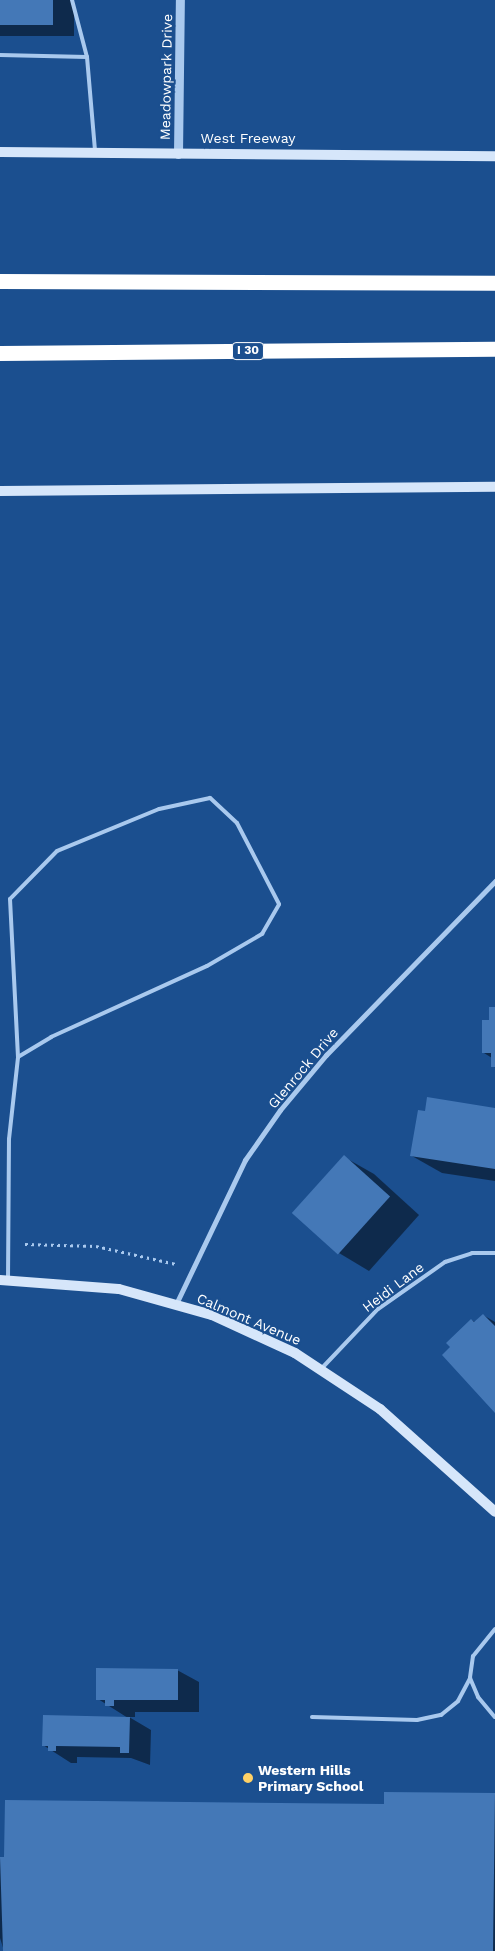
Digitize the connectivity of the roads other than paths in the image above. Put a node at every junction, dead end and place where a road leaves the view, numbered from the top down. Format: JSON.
{"nodes":[{"id":1,"x":72,"y":0,"type":"edge"},
{"id":2,"x":180,"y":0,"type":"edge"},
{"id":3,"x":0,"y":55,"type":"edge"},
{"id":4,"x":87,"y":57,"type":"junction"},
{"id":5,"x":0,"y":152,"type":"edge"},
{"id":6,"x":95,"y":153,"type":"junction"},
{"id":7,"x":178,"y":154,"type":"junction"},
{"id":8,"x":495,"y":156,"type":"edge"},
{"id":9,"x":0,"y":281,"type":"edge"},
{"id":10,"x":495,"y":283,"type":"edge"},
{"id":11,"x":495,"y":350,"type":"edge"},
{"id":12,"x":0,"y":353,"type":"edge"},
{"id":13,"x":495,"y":487,"type":"edge"},
{"id":14,"x":0,"y":491,"type":"edge"},
{"id":15,"x":495,"y":881,"type":"edge"},
{"id":16,"x":18,"y":1057,"type":"junction"},
{"id":17,"x":495,"y":1253,"type":"edge"},
{"id":18,"x":4,"y":1280,"type":"edge"},
{"id":19,"x":176,"y":1304,"type":"junction"},
{"id":20,"x":321,"y":1370,"type":"junction"},
{"id":21,"x":495,"y":1512,"type":"edge"},
{"id":22,"x":495,"y":1629,"type":"edge"},
{"id":23,"x":470,"y":1678,"type":"junction"},
{"id":24,"x":312,"y":1717,"type":"dead end"},
{"id":25,"x":495,"y":1717,"type":"edge"}],
"edges":[{"from":1,"to":4,"type":"lane"},
{"from":2,"to":7,"type":"street","name":"Meadowpark Drive"},
{"from":3,"to":4,"type":"lane"},
{"from":4,"to":6,"type":"lane"},
{"from":5,"to":6,"type":"main road","name":"West Freeway"},
{"from":6,"to":7,"type":"main road","name":"West Freeway"},
{"from":7,"to":8,"type":"main road","name":"West Freeway"},
{"from":9,"to":10,"type":"highway"},
{"from":11,"to":12,"type":"highway","number":"I 30"},
{"from":13,"to":14,"type":"main road"},
{"from":15,"to":19,"type":"street","name":"Glenrock Drive"},
{"from":16,"to":16,"type":"lane"},
{"from":16,"to":18,"type":"lane"},
{"from":17,"to":20,"type":"lane","name":"Heidi Lane"},
{"from":18,"to":19,"type":"main road","name":"Calmont Avenue"},
{"from":19,"to":20,"type":"main road","name":"Calmont Avenue"},
{"from":20,"to":21,"type":"main road","name":"Calmont Avenue"},
{"from":22,"to":23,"type":"lane"},
{"from":23,"to":24,"type":"lane"},
{"from":23,"to":25,"type":"lane"}]}
